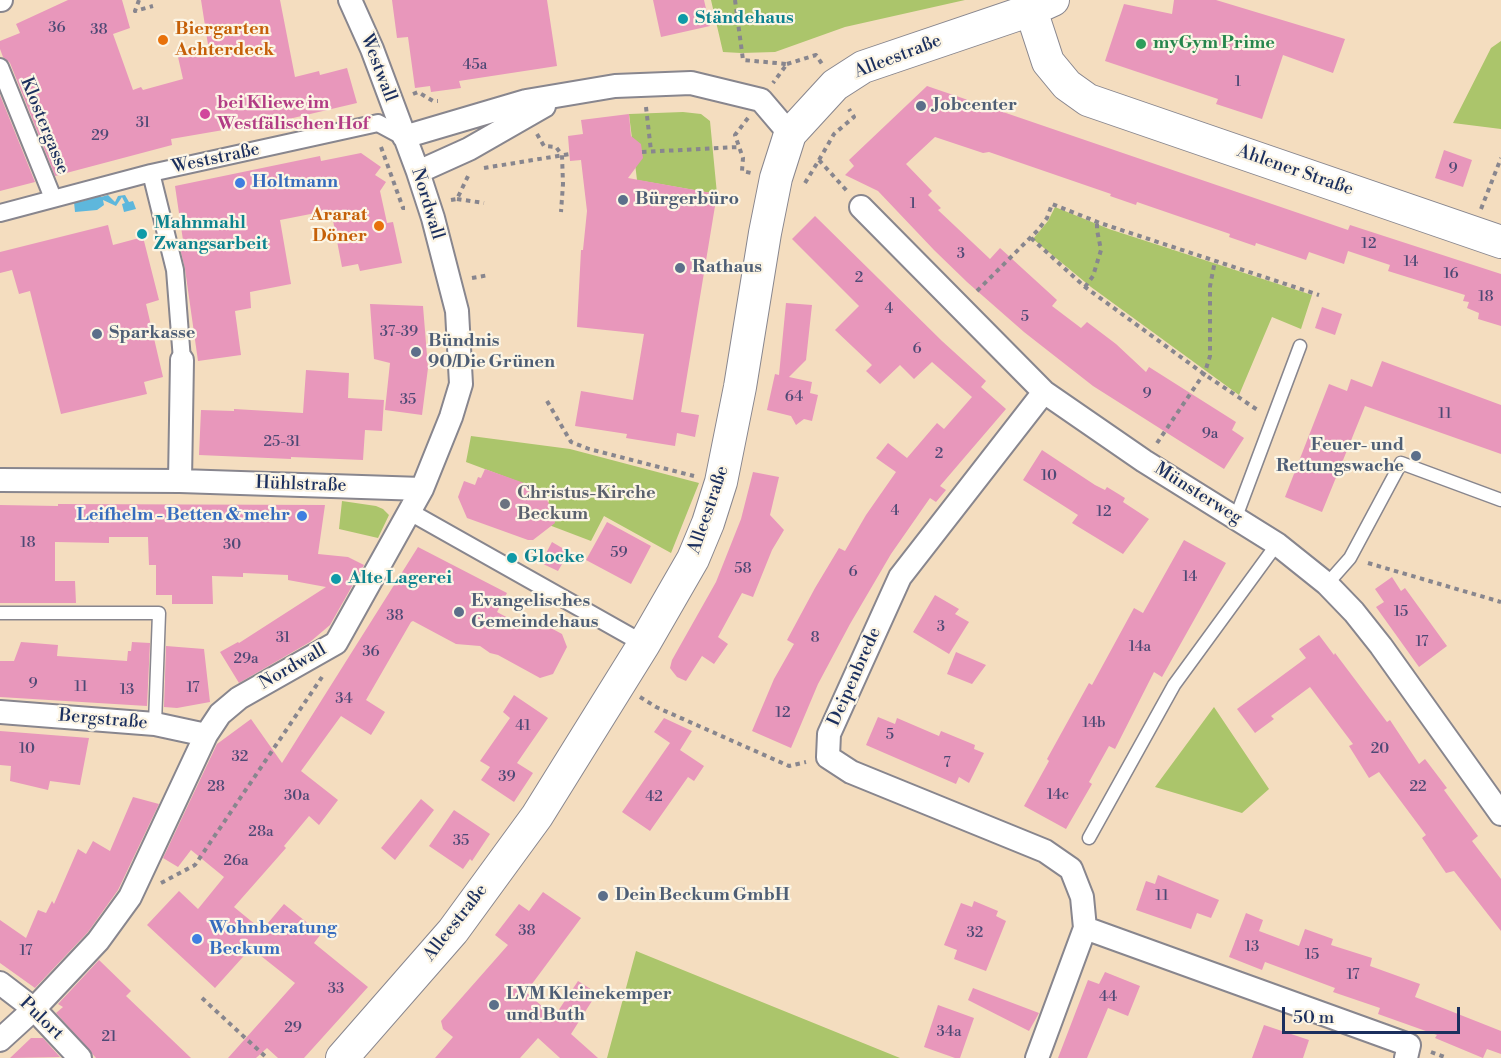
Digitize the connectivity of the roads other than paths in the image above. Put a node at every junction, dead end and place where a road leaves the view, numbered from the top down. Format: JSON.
{"nodes":[{"id":1,"x":350,"y":0,"type":"edge"},
{"id":2,"x":1042,"y":5,"type":"edge"},
{"id":3,"x":0,"y":67,"type":"edge"},
{"id":4,"x":569,"y":94,"type":"junction"},
{"id":5,"x":790,"y":134,"type":"junction"},
{"id":6,"x":404,"y":137,"type":"junction"},
{"id":7,"x":418,"y":172,"type":"junction"},
{"id":8,"x":151,"y":173,"type":"junction"},
{"id":9,"x":53,"y":198,"type":"junction"},
{"id":10,"x":861,"y":207,"type":"road end"},
{"id":11,"x":0,"y":213,"type":"edge"},
{"id":12,"x":1501,"y":242,"type":"edge"},
{"id":13,"x":1300,"y":346,"type":"dead end"},
{"id":14,"x":182,"y":360,"type":"joint"},
{"id":15,"x":1044,"y":392,"type":"junction"},
{"id":16,"x":0,"y":480,"type":"edge"},
{"id":17,"x":180,"y":481,"type":"junction"},
{"id":18,"x":422,"y":489,"type":"junction"},
{"id":19,"x":1501,"y":500,"type":"edge"},
{"id":20,"x":410,"y":512,"type":"junction"},
{"id":21,"x":1236,"y":517,"type":"junction"},
{"id":22,"x":1277,"y":544,"type":"junction"},
{"id":23,"x":1327,"y":584,"type":"junction"},
{"id":24,"x":0,"y":613,"type":"edge"},
{"id":25,"x":644,"y":644,"type":"junction"},
{"id":26,"x":0,"y":712,"type":"edge"},
{"id":27,"x":155,"y":724,"type":"junction"},
{"id":28,"x":206,"y":735,"type":"junction"},
{"id":29,"x":1501,"y":814,"type":"edge"},
{"id":30,"x":1089,"y":837,"type":"dead end"},
{"id":31,"x":1085,"y":928,"type":"junction"},
{"id":32,"x":0,"y":983,"type":"edge"},
{"id":33,"x":34,"y":1009,"type":"junction"},
{"id":34,"x":0,"y":1040,"type":"edge"},
{"id":35,"x":80,"y":1058,"type":"edge"},
{"id":36,"x":342,"y":1058,"type":"edge"},
{"id":37,"x":1037,"y":1058,"type":"edge"},
{"id":38,"x":1406,"y":1058,"type":"edge"}],
"edges":[{"from":1,"to":6,"type":"street","name":"Westwall"},
{"from":2,"to":5,"type":"main road","name":"Alleestraße"},
{"from":2,"to":12,"type":"main road","name":"Ahlener Straße"},
{"from":3,"to":9,"type":"street","name":"Klostergasse"},
{"from":4,"to":5,"type":"street"},
{"from":4,"to":6,"type":"street"},
{"from":4,"to":7,"type":"street"},
{"from":5,"to":25,"type":"main road","name":"Alleestraße"},
{"from":6,"to":7,"type":"street","name":"Nordwall"},
{"from":6,"to":8,"type":"street","name":"Weststraße"},
{"from":7,"to":18,"type":"street","name":"Nordwall"},
{"from":8,"to":9,"type":"street","name":"Weststraße"},
{"from":8,"to":14,"type":"street"},
{"from":9,"to":11,"type":"street","name":"Weststraße"},
{"from":10,"to":15,"type":"street","name":"Münsterweg"},
{"from":13,"to":21,"type":"lane"},
{"from":14,"to":17,"type":"street"},
{"from":15,"to":21,"type":"street","name":"Münsterweg"},
{"from":15,"to":31,"type":"street","name":"Deipenbrede"},
{"from":16,"to":17,"type":"street","name":"Hühlstraße"},
{"from":17,"to":18,"type":"street","name":"Hühlstraße"},
{"from":18,"to":20,"type":"street","name":"Nordwall"},
{"from":19,"to":23,"type":"lane"},
{"from":20,"to":25,"type":"street"},
{"from":20,"to":28,"type":"street","name":"Nordwall"},
{"from":21,"to":22,"type":"street","name":"Münsterweg"},
{"from":22,"to":23,"type":"street","name":"Münsterweg"},
{"from":22,"to":30,"type":"lane"},
{"from":23,"to":29,"type":"street","name":"Münsterweg"},
{"from":24,"to":27,"type":"lane"},
{"from":25,"to":36,"type":"main road","name":"Alleestraße"},
{"from":26,"to":27,"type":"street","name":"Bergstraße"},
{"from":27,"to":28,"type":"street","name":"Bergstraße"},
{"from":28,"to":33,"type":"street","name":"Nordwall"},
{"from":31,"to":37,"type":"street"},
{"from":31,"to":38,"type":"street"},
{"from":32,"to":33,"type":"street","name":"Pulort"},
{"from":33,"to":34,"type":"street","name":"Nordwall"},
{"from":33,"to":35,"type":"street","name":"Pulort"}]}
